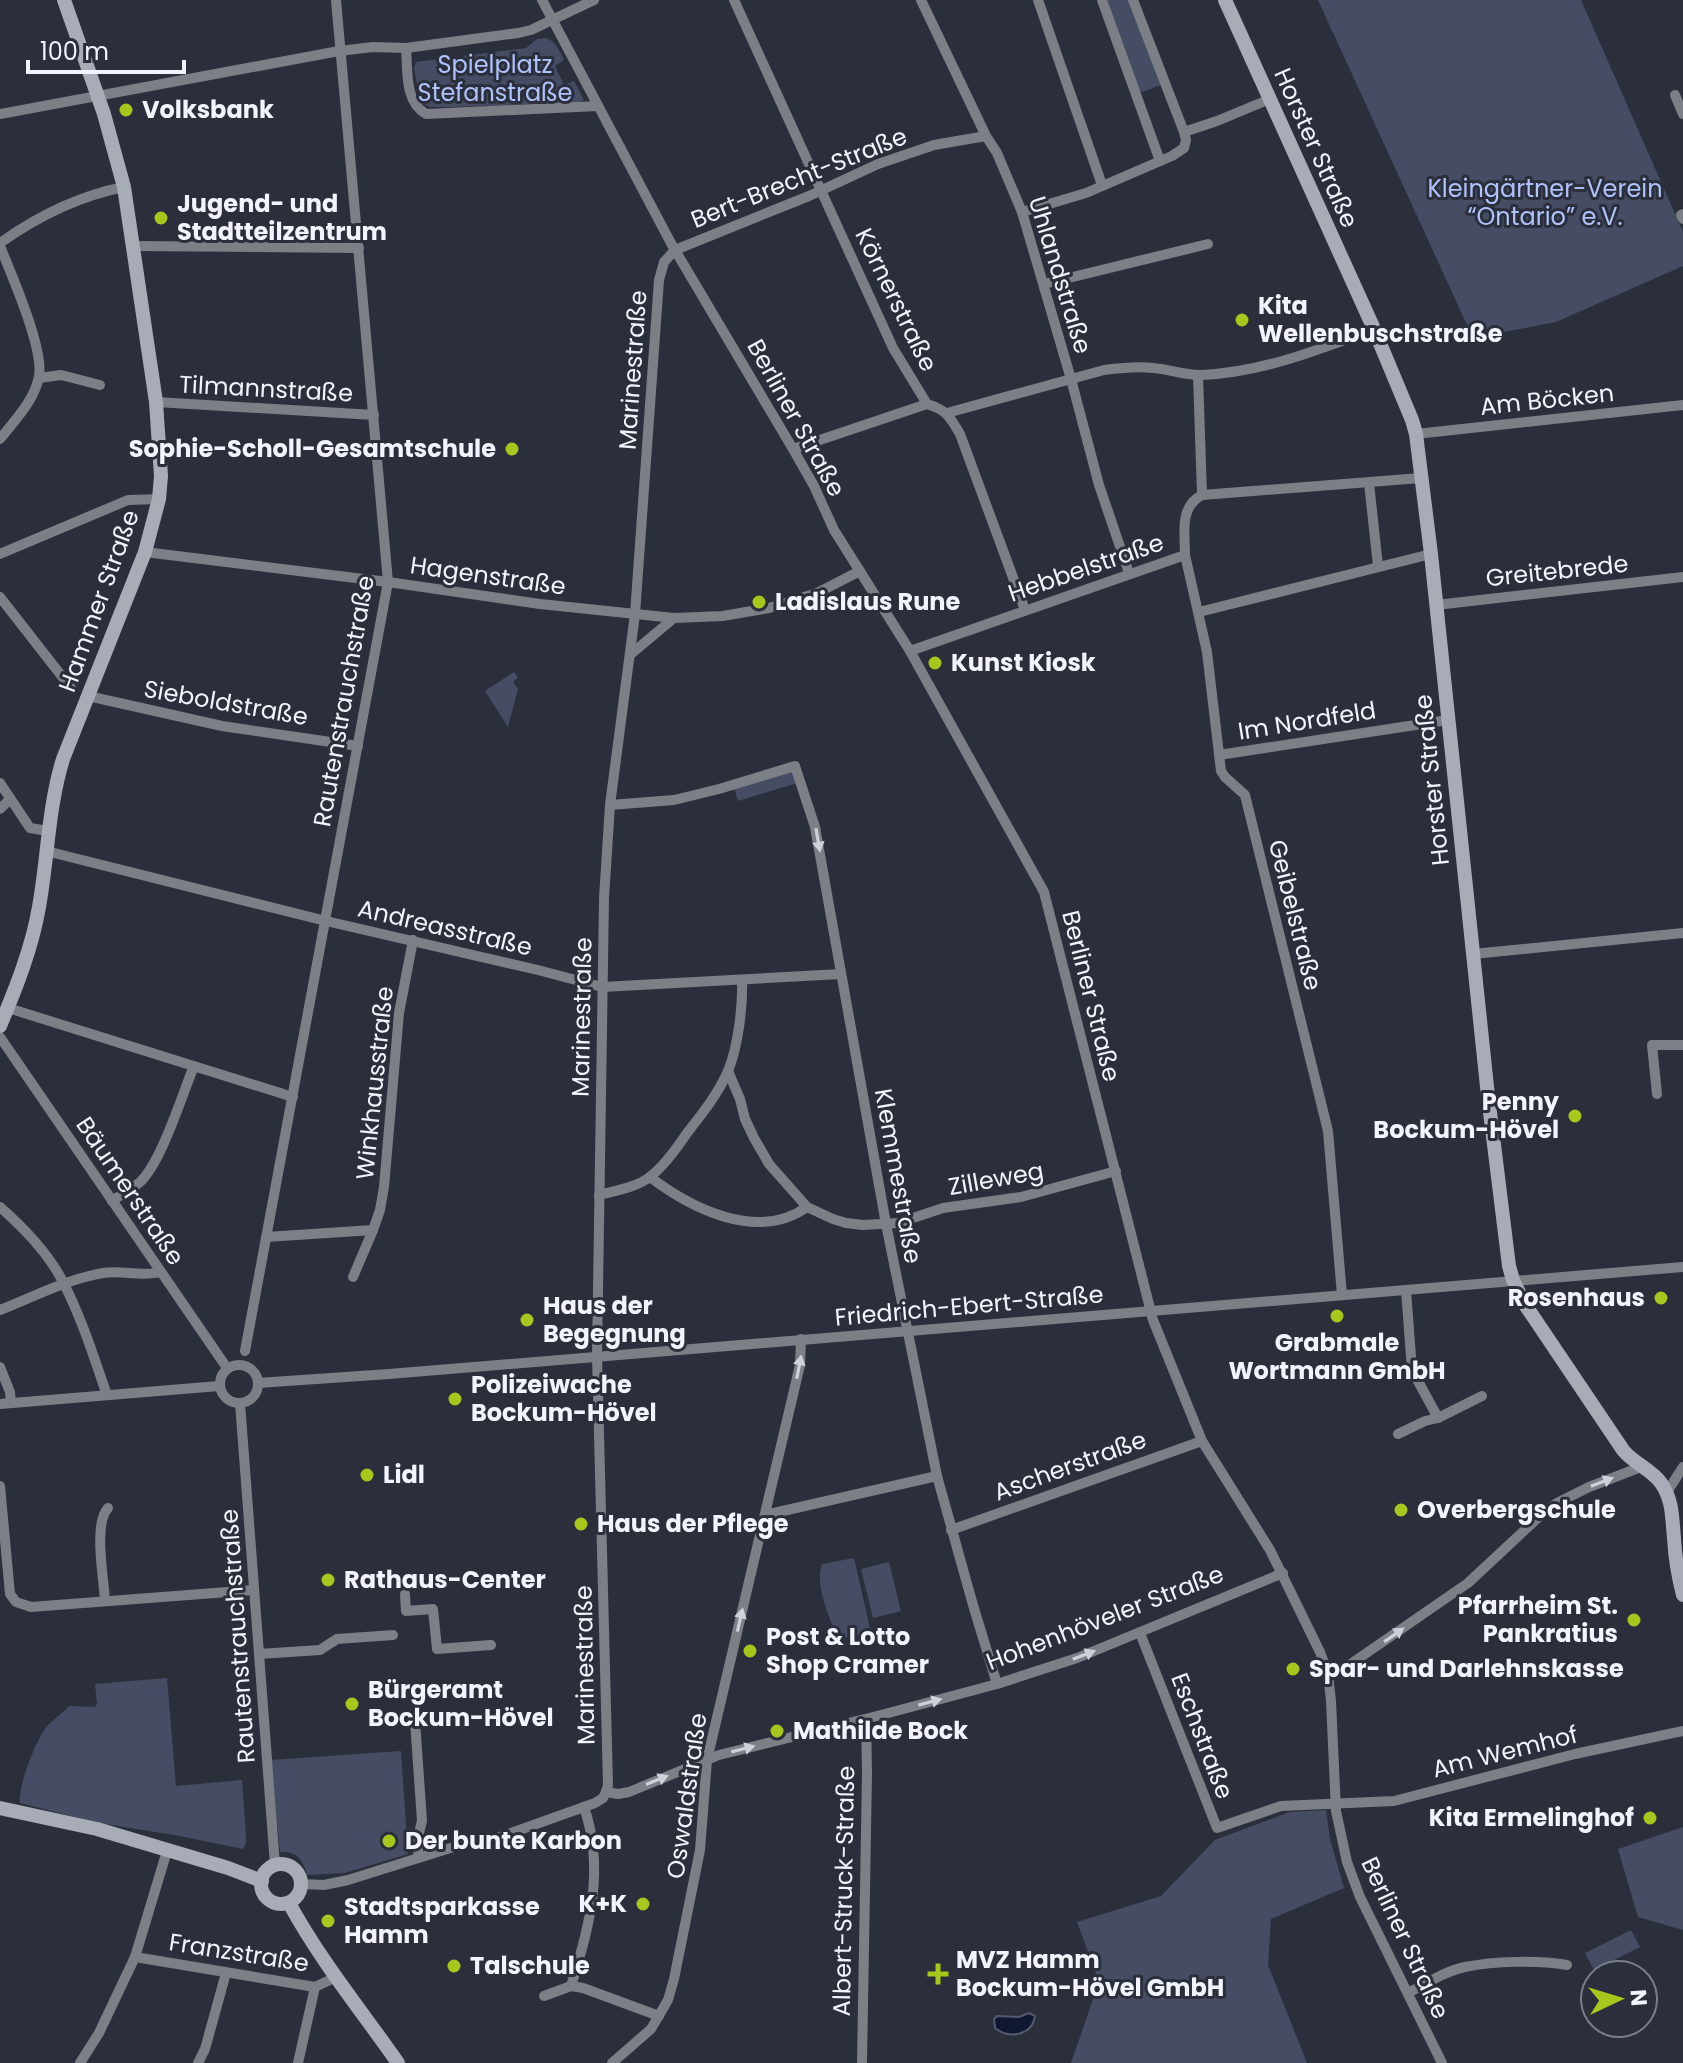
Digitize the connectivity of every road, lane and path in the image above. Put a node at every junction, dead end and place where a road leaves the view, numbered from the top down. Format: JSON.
{"nodes":[{"id":1,"x":64,"y":0,"type":"edge"},
{"id":2,"x":336,"y":0,"type":"edge"},
{"id":3,"x":542,"y":0,"type":"edge"},
{"id":4,"x":594,"y":0,"type":"edge"},
{"id":5,"x":734,"y":0,"type":"edge"},
{"id":6,"x":921,"y":0,"type":"edge"},
{"id":7,"x":1038,"y":0,"type":"edge"},
{"id":8,"x":1102,"y":0,"type":"edge"},
{"id":9,"x":1133,"y":0,"type":"edge"},
{"id":10,"x":1225,"y":0,"type":"edge"},
{"id":11,"x":553,"y":19,"type":"junction"},
{"id":12,"x":406,"y":48,"type":"junction"},
{"id":13,"x":339,"y":51,"type":"junction"},
{"id":14,"x":97,"y":95,"type":"junction"},
{"id":15,"x":1675,"y":95,"type":"dead end"},
{"id":16,"x":1270,"y":99,"type":"junction"},
{"id":17,"x":598,"y":106,"type":"junction"},
{"id":18,"x":0,"y":114,"type":"edge"},
{"id":19,"x":1683,"y":114,"type":"edge"},
{"id":20,"x":1184,"y":132,"type":"junction"},
{"id":21,"x":986,"y":136,"type":"junction"},
{"id":22,"x":1160,"y":161,"type":"junction"},
{"id":23,"x":1102,"y":185,"type":"junction"},
{"id":24,"x":124,"y":187,"type":"junction"},
{"id":25,"x":821,"y":190,"type":"junction"},
{"id":26,"x":1022,"y":212,"type":"junction"},
{"id":27,"x":0,"y":244,"type":"edge"},
{"id":28,"x":1208,"y":244,"type":"dead end"},
{"id":29,"x":133,"y":246,"type":"junction"},
{"id":30,"x":359,"y":248,"type":"junction"},
{"id":31,"x":675,"y":250,"type":"junction"},
{"id":32,"x":1044,"y":284,"type":"junction"},
{"id":33,"x":1374,"y":329,"type":"junction"},
{"id":34,"x":1198,"y":375,"type":"junction"},
{"id":35,"x":39,"y":378,"type":"junction"},
{"id":36,"x":1071,"y":379,"type":"junction"},
{"id":37,"x":100,"y":385,"type":"dead end"},
{"id":38,"x":156,"y":402,"type":"junction"},
{"id":39,"x":927,"y":404,"type":"junction"},
{"id":40,"x":1683,"y":405,"type":"edge"},
{"id":41,"x":947,"y":413,"type":"junction"},
{"id":42,"x":374,"y":415,"type":"junction"},
{"id":43,"x":1416,"y":434,"type":"junction"},
{"id":44,"x":0,"y":439,"type":"edge"},
{"id":45,"x":793,"y":449,"type":"junction"},
{"id":46,"x":1421,"y":478,"type":"junction"},
{"id":47,"x":1369,"y":483,"type":"junction"},
{"id":48,"x":1202,"y":495,"type":"junction"},
{"id":49,"x":159,"y":499,"type":"junction"},
{"id":50,"x":145,"y":552,"type":"junction"},
{"id":51,"x":0,"y":554,"type":"edge"},
{"id":52,"x":1431,"y":554,"type":"junction"},
{"id":53,"x":1185,"y":555,"type":"junction"},
{"id":54,"x":1378,"y":566,"type":"junction"},
{"id":55,"x":860,"y":571,"type":"junction"},
{"id":56,"x":1129,"y":573,"type":"junction"},
{"id":57,"x":1683,"y":577,"type":"edge"},
{"id":58,"x":388,"y":582,"type":"junction"},
{"id":59,"x":0,"y":597,"type":"edge"},
{"id":60,"x":1436,"y":605,"type":"junction"},
{"id":61,"x":1025,"y":610,"type":"junction"},
{"id":62,"x":1199,"y":612,"type":"junction"},
{"id":63,"x":635,"y":614,"type":"junction"},
{"id":64,"x":674,"y":618,"type":"junction"},
{"id":65,"x":910,"y":651,"type":"junction"},
{"id":66,"x":631,"y":654,"type":"junction"},
{"id":67,"x":71,"y":688,"type":"dead end"},
{"id":68,"x":88,"y":696,"type":"junction"},
{"id":69,"x":1448,"y":720,"type":"junction"},
{"id":70,"x":358,"y":746,"type":"junction"},
{"id":71,"x":1219,"y":755,"type":"junction"},
{"id":72,"x":0,"y":783,"type":"edge"},
{"id":73,"x":10,"y":799,"type":"junction"},
{"id":74,"x":610,"y":805,"type":"junction"},
{"id":75,"x":0,"y":809,"type":"edge"},
{"id":76,"x":48,"y":831,"type":"junction"},
{"id":77,"x":46,"y":851,"type":"junction"},
{"id":78,"x":326,"y":921,"type":"junction"},
{"id":79,"x":1683,"y":933,"type":"edge"},
{"id":80,"x":413,"y":940,"type":"junction"},
{"id":81,"x":1473,"y":954,"type":"junction"},
{"id":82,"x":841,"y":974,"type":"junction"},
{"id":83,"x":742,"y":980,"type":"junction"},
{"id":84,"x":602,"y":987,"type":"junction"},
{"id":85,"x":8,"y":1008,"type":"junction"},
{"id":86,"x":0,"y":1026,"type":"edge"},
{"id":87,"x":0,"y":1037,"type":"edge"},
{"id":88,"x":1683,"y":1045,"type":"edge"},
{"id":89,"x":194,"y":1066,"type":"junction"},
{"id":90,"x":728,"y":1071,"type":"junction"},
{"id":91,"x":1657,"y":1094,"type":"dead end"},
{"id":92,"x":293,"y":1097,"type":"junction"},
{"id":93,"x":1116,"y":1171,"type":"junction"},
{"id":94,"x":650,"y":1177,"type":"junction"},
{"id":95,"x":599,"y":1195,"type":"junction"},
{"id":96,"x":112,"y":1201,"type":"junction"},
{"id":97,"x":0,"y":1207,"type":"edge"},
{"id":98,"x":807,"y":1207,"type":"junction"},
{"id":99,"x":886,"y":1224,"type":"junction"},
{"id":100,"x":373,"y":1230,"type":"junction"},
{"id":101,"x":266,"y":1237,"type":"junction"},
{"id":102,"x":1683,"y":1267,"type":"edge"},
{"id":103,"x":161,"y":1272,"type":"junction"},
{"id":104,"x":353,"y":1277,"type":"dead end"},
{"id":105,"x":1513,"y":1280,"type":"junction"},
{"id":106,"x":64,"y":1284,"type":"junction"},
{"id":107,"x":1406,"y":1290,"type":"junction"},
{"id":108,"x":1342,"y":1295,"type":"junction"},
{"id":109,"x":0,"y":1310,"type":"edge"},
{"id":110,"x":1150,"y":1311,"type":"junction"},
{"id":111,"x":906,"y":1330,"type":"junction"},
{"id":112,"x":801,"y":1339,"type":"junction"},
{"id":113,"x":245,"y":1351,"type":"dead end"},
{"id":114,"x":597,"y":1356,"type":"junction"},
{"id":115,"x":0,"y":1367,"type":"edge"},
{"id":116,"x":227,"y":1368,"type":"junction"},
{"id":117,"x":258,"y":1383,"type":"junction"},
{"id":118,"x":219,"y":1386,"type":"junction"},
{"id":119,"x":107,"y":1395,"type":"junction"},
{"id":120,"x":1482,"y":1396,"type":"dead end"},
{"id":121,"x":6,"y":1403,"type":"edge"},
{"id":122,"x":240,"y":1403,"type":"junction"},
{"id":123,"x":1438,"y":1418,"type":"junction"},
{"id":124,"x":1398,"y":1434,"type":"dead end"},
{"id":125,"x":1202,"y":1441,"type":"junction"},
{"id":126,"x":1641,"y":1467,"type":"junction"},
{"id":127,"x":1683,"y":1467,"type":"edge"},
{"id":128,"x":937,"y":1476,"type":"junction"},
{"id":129,"x":0,"y":1486,"type":"edge"},
{"id":130,"x":1667,"y":1492,"type":"junction"},
{"id":131,"x":108,"y":1508,"type":"dead end"},
{"id":132,"x":765,"y":1515,"type":"junction"},
{"id":133,"x":951,"y":1530,"type":"junction"},
{"id":134,"x":2,"y":1532,"type":"edge"},
{"id":135,"x":1679,"y":1541,"type":"edge"},
{"id":136,"x":1283,"y":1573,"type":"junction"},
{"id":137,"x":254,"y":1590,"type":"junction"},
{"id":138,"x":405,"y":1594,"type":"dead end"},
{"id":139,"x":1683,"y":1595,"type":"edge"},
{"id":140,"x":105,"y":1601,"type":"junction"},
{"id":141,"x":1140,"y":1633,"type":"junction"},
{"id":142,"x":393,"y":1635,"type":"dead end"},
{"id":143,"x":491,"y":1645,"type":"dead end"},
{"id":144,"x":259,"y":1654,"type":"junction"},
{"id":145,"x":1328,"y":1674,"type":"junction"},
{"id":146,"x":997,"y":1684,"type":"junction"},
{"id":147,"x":866,"y":1719,"type":"junction"},
{"id":148,"x":415,"y":1721,"type":"dead end"},
{"id":149,"x":1683,"y":1731,"type":"edge"},
{"id":150,"x":707,"y":1760,"type":"junction"},
{"id":151,"x":606,"y":1792,"type":"junction"},
{"id":152,"x":1336,"y":1803,"type":"junction"},
{"id":153,"x":584,"y":1807,"type":"junction"},
{"id":154,"x":0,"y":1808,"type":"edge"},
{"id":155,"x":167,"y":1851,"type":"junction"},
{"id":156,"x":419,"y":1858,"type":"junction"},
{"id":157,"x":275,"y":1865,"type":"junction"},
{"id":158,"x":262,"y":1881,"type":"junction"},
{"id":159,"x":301,"y":1884,"type":"junction"},
{"id":160,"x":289,"y":1903,"type":"junction"},
{"id":161,"x":135,"y":1957,"type":"junction"},
{"id":162,"x":1567,"y":1965,"type":"dead end"},
{"id":163,"x":226,"y":1973,"type":"junction"},
{"id":164,"x":336,"y":1977,"type":"junction"},
{"id":165,"x":571,"y":1986,"type":"junction"},
{"id":166,"x":315,"y":1987,"type":"junction"},
{"id":167,"x":1408,"y":1993,"type":"junction"},
{"id":168,"x":544,"y":1996,"type":"dead end"},
{"id":169,"x":659,"y":2016,"type":"junction"},
{"id":170,"x":80,"y":2063,"type":"edge"},
{"id":171,"x":198,"y":2063,"type":"edge"},
{"id":172,"x":298,"y":2063,"type":"edge"},
{"id":173,"x":398,"y":2063,"type":"edge"},
{"id":174,"x":613,"y":2063,"type":"edge"},
{"id":175,"x":862,"y":2063,"type":"edge"},
{"id":176,"x":1442,"y":2063,"type":"edge"}],
"edges":[{"from":1,"to":14,"type":"street","name":"Hammer Straße"},
{"from":2,"to":13,"type":"street","name":"Rautenstrauchstraße"},
{"from":3,"to":11,"type":"street","name":"Berliner Straße"},
{"from":4,"to":11,"type":"street"},
{"from":5,"to":25,"type":"street","name":"Körnerstraße"},
{"from":6,"to":21,"type":"street","name":"Uhlandstraße"},
{"from":7,"to":23,"type":"street"},
{"from":8,"to":22,"type":"street"},
{"from":9,"to":20,"type":"street"},
{"from":10,"to":16,"type":"street","name":"Horster Straße"},
{"from":11,"to":12,"type":"street"},
{"from":11,"to":17,"type":"street","name":"Berliner Straße"},
{"from":12,"to":13,"type":"street"},
{"from":12,"to":17,"type":"street"},
{"from":13,"to":14,"type":"street"},
{"from":13,"to":30,"type":"street","name":"Rautenstrauchstraße"},
{"from":14,"to":18,"type":"street"},
{"from":14,"to":24,"type":"street","name":"Hammer Straße"},
{"from":15,"to":19,"type":"street"},
{"from":16,"to":20,"type":"street"},
{"from":16,"to":33,"type":"street","name":"Horster Straße"},
{"from":17,"to":31,"type":"street","name":"Berliner Straße"},
{"from":20,"to":22,"type":"street"},
{"from":21,"to":25,"type":"street","name":"Bert-Brecht-Straße"},
{"from":21,"to":26,"type":"street","name":"Uhlandstraße"},
{"from":22,"to":23,"type":"street"},
{"from":23,"to":26,"type":"street"},
{"from":24,"to":27,"type":"street"},
{"from":24,"to":29,"type":"street","name":"Hammer Straße"},
{"from":25,"to":31,"type":"street","name":"Bert-Brecht-Straße"},
{"from":25,"to":39,"type":"street","name":"Körnerstraße"},
{"from":26,"to":32,"type":"street","name":"Uhlandstraße"},
{"from":27,"to":35,"type":"street"},
{"from":28,"to":32,"type":"street"},
{"from":29,"to":30,"type":"street"},
{"from":29,"to":38,"type":"street","name":"Hammer Straße"},
{"from":30,"to":42,"type":"street","name":"Rautenstrauchstraße"},
{"from":31,"to":45,"type":"street","name":"Berliner Straße"},
{"from":31,"to":63,"type":"street","name":"Marinestraße"},
{"from":32,"to":36,"type":"street","name":"Uhlandstraße"},
{"from":33,"to":34,"type":"street"},
{"from":33,"to":43,"type":"street","name":"Horster Straße"},
{"from":34,"to":36,"type":"street"},
{"from":34,"to":48,"type":"street"},
{"from":35,"to":37,"type":"street"},
{"from":35,"to":44,"type":"street"},
{"from":36,"to":41,"type":"street"},
{"from":36,"to":56,"type":"street","name":"Uhlandstraße"},
{"from":38,"to":42,"type":"street","name":"Tilmannstraße"},
{"from":38,"to":49,"type":"street","name":"Hammer Straße"},
{"from":39,"to":41,"type":"street","name":"Körnerstraße"},
{"from":39,"to":45,"type":"street"},
{"from":40,"to":43,"type":"street","name":"Am Böcken"},
{"from":41,"to":61,"type":"street"},
{"from":42,"to":58,"type":"street","name":"Rautenstrauchstraße"},
{"from":43,"to":46,"type":"street","name":"Horster Straße"},
{"from":45,"to":55,"type":"street","name":"Berliner Straße"},
{"from":46,"to":47,"type":"street"},
{"from":46,"to":52,"type":"street","name":"Horster Straße"},
{"from":47,"to":48,"type":"street"},
{"from":47,"to":54,"type":"street"},
{"from":48,"to":53,"type":"street","name":"Hebbelstraße"},
{"from":49,"to":50,"type":"street","name":"Hammer Straße"},
{"from":49,"to":51,"type":"street"},
{"from":50,"to":58,"type":"street","name":"Hagenstraße"},
{"from":50,"to":68,"type":"street","name":"Hammer Straße"},
{"from":52,"to":54,"type":"street"},
{"from":52,"to":60,"type":"street","name":"Horster Straße"},
{"from":53,"to":56,"type":"street","name":"Hebbelstraße"},
{"from":53,"to":62,"type":"street","name":"Geibelstraße"},
{"from":54,"to":62,"type":"street"},
{"from":55,"to":64,"type":"street"},
{"from":55,"to":65,"type":"street","name":"Berliner Straße"},
{"from":56,"to":61,"type":"street","name":"Hebbelstraße"},
{"from":57,"to":60,"type":"street","name":"Greitebrede"},
{"from":58,"to":63,"type":"street","name":"Hagenstraße"},
{"from":58,"to":70,"type":"street","name":"Rautenstrauchstraße"},
{"from":59,"to":67,"type":"street"},
{"from":60,"to":69,"type":"street","name":"Horster Straße"},
{"from":61,"to":65,"type":"street","name":"Hebbelstraße"},
{"from":62,"to":71,"type":"street","name":"Geibelstraße"},
{"from":63,"to":64,"type":"street"},
{"from":63,"to":66,"type":"street","name":"Marinestraße"},
{"from":64,"to":66,"type":"street"},
{"from":65,"to":93,"type":"street","name":"Berliner Straße"},
{"from":66,"to":74,"type":"street","name":"Marinestraße"},
{"from":68,"to":70,"type":"street","name":"Sieboldstraße"},
{"from":68,"to":76,"type":"street","name":"Hammer Straße"},
{"from":69,"to":71,"type":"street","name":"Im Nordfeld"},
{"from":69,"to":81,"type":"street","name":"Horster Straße"},
{"from":70,"to":78,"type":"street","name":"Rautenstrauchstraße"},
{"from":71,"to":108,"type":"street","name":"Geibelstraße"},
{"from":72,"to":73,"type":"street"},
{"from":73,"to":75,"type":"street"},
{"from":73,"to":76,"type":"street"},
{"from":74,"to":82,"type":"street","name":"Klemmestraße","one_way":true},
{"from":74,"to":84,"type":"street","name":"Marinestraße"},
{"from":76,"to":77,"type":"street","name":"Hammer Straße"},
{"from":77,"to":78,"type":"street","name":"Andreasstraße"},
{"from":77,"to":85,"type":"street","name":"Hammer Straße"},
{"from":78,"to":80,"type":"street","name":"Andreasstraße"},
{"from":78,"to":92,"type":"street","name":"Rautenstrauchstraße"},
{"from":79,"to":81,"type":"street"},
{"from":80,"to":84,"type":"street","name":"Andreasstraße"},
{"from":80,"to":100,"type":"street","name":"Winkhausstraße"},
{"from":81,"to":105,"type":"street","name":"Horster Straße"},
{"from":82,"to":83,"type":"street","name":"Andreasstraße"},
{"from":82,"to":99,"type":"street","name":"Klemmestraße"},
{"from":83,"to":84,"type":"street","name":"Andreasstraße"},
{"from":83,"to":90,"type":"street"},
{"from":84,"to":95,"type":"street","name":"Marinestraße"},
{"from":85,"to":86,"type":"street","name":"Hammer Straße"},
{"from":85,"to":89,"type":"street"},
{"from":87,"to":96,"type":"street","name":"Bäumerstraße"},
{"from":88,"to":91,"type":"street"},
{"from":89,"to":92,"type":"street"},
{"from":89,"to":96,"type":"street"},
{"from":90,"to":94,"type":"street"},
{"from":90,"to":98,"type":"street","name":"Zilleweg"},
{"from":92,"to":101,"type":"street","name":"Rautenstrauchstraße"},
{"from":93,"to":99,"type":"street","name":"Zilleweg"},
{"from":93,"to":110,"type":"street","name":"Berliner Straße"},
{"from":94,"to":95,"type":"street"},
{"from":94,"to":98,"type":"street"},
{"from":95,"to":114,"type":"street","name":"Marinestraße"},
{"from":96,"to":103,"type":"street","name":"Bäumerstraße"},
{"from":97,"to":106,"type":"street"},
{"from":98,"to":99,"type":"street","name":"Zilleweg"},
{"from":99,"to":111,"type":"street","name":"Klemmestraße"},
{"from":100,"to":101,"type":"street"},
{"from":100,"to":104,"type":"street","name":"Winkhausstraße"},
{"from":101,"to":113,"type":"street","name":"Rautenstrauchstraße"},
{"from":102,"to":105,"type":"street","name":"Friedrich-Ebert-Straße"},
{"from":103,"to":106,"type":"street"},
{"from":103,"to":116,"type":"street","name":"Bäumerstraße"},
{"from":105,"to":107,"type":"street","name":"Friedrich-Ebert-Straße"},
{"from":105,"to":126,"type":"street","name":"Horster Straße"},
{"from":106,"to":109,"type":"street"},
{"from":106,"to":119,"type":"street"},
{"from":107,"to":108,"type":"street","name":"Friedrich-Ebert-Straße"},
{"from":107,"to":123,"type":"street"},
{"from":108,"to":110,"type":"street","name":"Friedrich-Ebert-Straße"},
{"from":110,"to":111,"type":"street","name":"Friedrich-Ebert-Straße"},
{"from":110,"to":125,"type":"street","name":"Berliner Straße"},
{"from":111,"to":112,"type":"street","name":"Friedrich-Ebert-Straße"},
{"from":111,"to":128,"type":"street","name":"Klemmestraße"},
{"from":112,"to":114,"type":"street","name":"Friedrich-Ebert-Straße"},
{"from":132,"to":112,"type":"street","name":"Oswaldstraße","one_way":true},
{"from":114,"to":117,"type":"street","name":"Friedrich-Ebert-Straße"},
{"from":114,"to":151,"type":"street","name":"Marinestraße"},
{"from":115,"to":121,"type":"street"},
{"from":116,"to":117,"type":"street"},
{"from":116,"to":118,"type":"street"},
{"from":117,"to":122,"type":"street"},
{"from":118,"to":119,"type":"street"},
{"from":118,"to":122,"type":"street"},
{"from":119,"to":121,"type":"street"},
{"from":120,"to":123,"type":"street"},
{"from":122,"to":137,"type":"street","name":"Rautenstrauchstraße"},
{"from":123,"to":124,"type":"street"},
{"from":125,"to":133,"type":"street","name":"Ascherstraße"},
{"from":125,"to":136,"type":"street","name":"Berliner Straße"},
{"from":126,"to":130,"type":"street","name":"Horster Straße"},
{"from":145,"to":126,"type":"street","one_way":true},
{"from":127,"to":130,"type":"street"},
{"from":128,"to":132,"type":"street"},
{"from":128,"to":133,"type":"street","name":"Klemmestraße"},
{"from":129,"to":134,"type":"street"},
{"from":130,"to":135,"type":"street"},
{"from":131,"to":140,"type":"street"},
{"from":150,"to":132,"type":"street","name":"Oswaldstraße","one_way":true},
{"from":133,"to":146,"type":"street","name":"Klemmestraße"},
{"from":134,"to":140,"type":"street"},
{"from":135,"to":139,"type":"street"},
{"from":136,"to":141,"type":"street","name":"Hohenhöveler Straße"},
{"from":136,"to":145,"type":"street","name":"Berliner Straße"},
{"from":137,"to":140,"type":"street"},
{"from":137,"to":144,"type":"street","name":"Rautenstrauchstraße"},
{"from":138,"to":143,"type":"street"},
{"from":146,"to":141,"type":"street","name":"Hohenhöveler Straße","one_way":true},
{"from":141,"to":152,"type":"street","name":"Eschstraße"},
{"from":142,"to":144,"type":"street"},
{"from":144,"to":157,"type":"street","name":"Rautenstrauchstraße"},
{"from":145,"to":152,"type":"street","name":"Berliner Straße"},
{"from":147,"to":146,"type":"street","name":"Hohenhöveler Straße","one_way":true},
{"from":150,"to":147,"type":"street","name":"Hohenhöveler Straße","one_way":true},
{"from":147,"to":175,"type":"street","name":"Albert-Struck-Straße"},
{"from":148,"to":156,"type":"street"},
{"from":149,"to":152,"type":"street","name":"Am Wemhof"},
{"from":151,"to":150,"type":"street","name":"Hohenhöveler Straße","one_way":true},
{"from":150,"to":169,"type":"street","name":"Oswaldstraße"},
{"from":151,"to":153,"type":"street","name":"Hohenhöveler Straße"},
{"from":152,"to":167,"type":"street","name":"Berliner Straße"},
{"from":153,"to":156,"type":"street","name":"Hohenhöveler Straße"},
{"from":153,"to":165,"type":"street"},
{"from":154,"to":155,"type":"street"},
{"from":155,"to":158,"type":"street"},
{"from":155,"to":161,"type":"street"},
{"from":156,"to":159,"type":"street","name":"Hohenhöveler Straße"},
{"from":157,"to":158,"type":"street"},
{"from":157,"to":159,"type":"street"},
{"from":158,"to":160,"type":"street"},
{"from":159,"to":160,"type":"street"},
{"from":160,"to":164,"type":"street"},
{"from":161,"to":163,"type":"street","name":"Franzstraße"},
{"from":161,"to":170,"type":"street"},
{"from":162,"to":167,"type":"street"},
{"from":163,"to":166,"type":"street","name":"Franzstraße"},
{"from":163,"to":171,"type":"street"},
{"from":164,"to":166,"type":"street","name":"Franzstraße"},
{"from":164,"to":173,"type":"street"},
{"from":165,"to":168,"type":"street"},
{"from":165,"to":169,"type":"street"},
{"from":166,"to":172,"type":"street"},
{"from":167,"to":176,"type":"street","name":"Berliner Straße"},
{"from":169,"to":174,"type":"street","name":"Oswaldstraße"}]}
